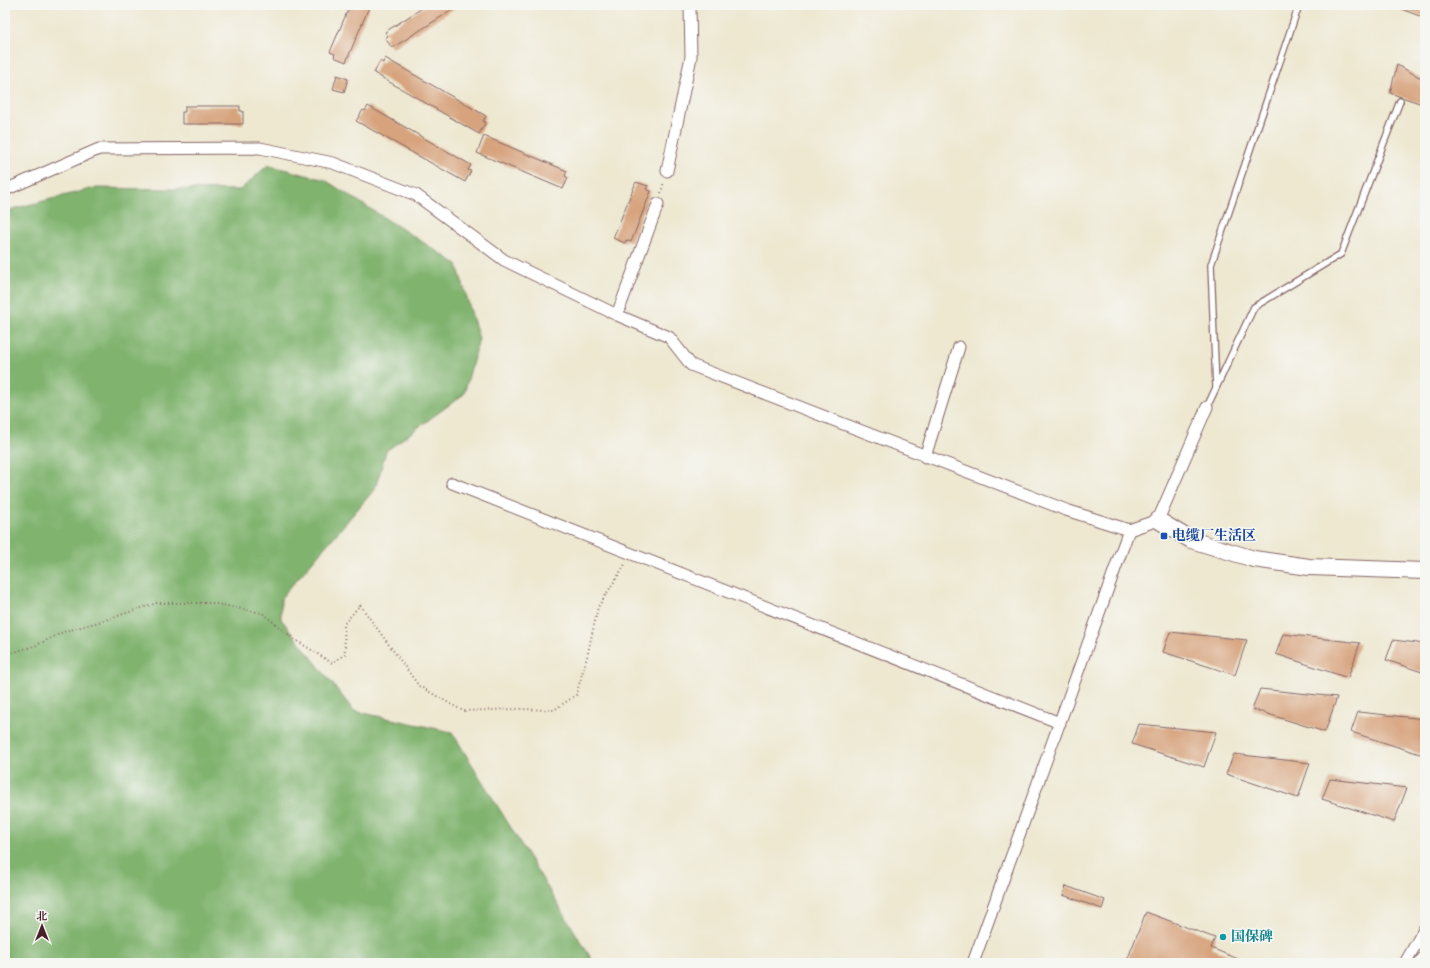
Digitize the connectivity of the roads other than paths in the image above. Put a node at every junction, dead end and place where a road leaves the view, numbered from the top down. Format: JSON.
{"nodes":[{"id":1,"x":690,"y":5,"type":"edge"},
{"id":2,"x":1299,"y":5,"type":"edge"},
{"id":3,"x":1400,"y":101,"type":"dead end"},
{"id":4,"x":667,"y":171,"type":"road end"},
{"id":5,"x":5,"y":190,"type":"edge"},
{"id":6,"x":658,"y":204,"type":"road end"},
{"id":7,"x":617,"y":315,"type":"junction"},
{"id":8,"x":959,"y":347,"type":"dead end"},
{"id":9,"x":1216,"y":387,"type":"junction"},
{"id":10,"x":1207,"y":407,"type":"joint"},
{"id":11,"x":925,"y":457,"type":"junction"},
{"id":12,"x":452,"y":483,"type":"dead end"},
{"id":13,"x":1158,"y":520,"type":"junction"},
{"id":14,"x":1129,"y":530,"type":"junction"},
{"id":15,"x":1425,"y":571,"type":"edge"},
{"id":16,"x":1060,"y":723,"type":"junction"},
{"id":17,"x":1425,"y":928,"type":"edge"},
{"id":18,"x":973,"y":963,"type":"edge"},
{"id":19,"x":1405,"y":963,"type":"edge"}],
"edges":[{"from":1,"to":4,"type":"street"},
{"from":2,"to":9,"type":"lane"},
{"from":3,"to":9,"type":"lane"},
{"from":5,"to":7,"type":"street"},
{"from":6,"to":7,"type":"street"},
{"from":7,"to":11,"type":"street"},
{"from":8,"to":11,"type":"street"},
{"from":9,"to":10,"type":"lane"},
{"from":10,"to":13,"type":"street"},
{"from":11,"to":14,"type":"street"},
{"from":12,"to":16,"type":"street"},
{"from":13,"to":14,"type":"street"},
{"from":13,"to":15,"type":"street"},
{"from":14,"to":16,"type":"street"},
{"from":16,"to":18,"type":"street"},
{"from":17,"to":19,"type":"street"}]}
